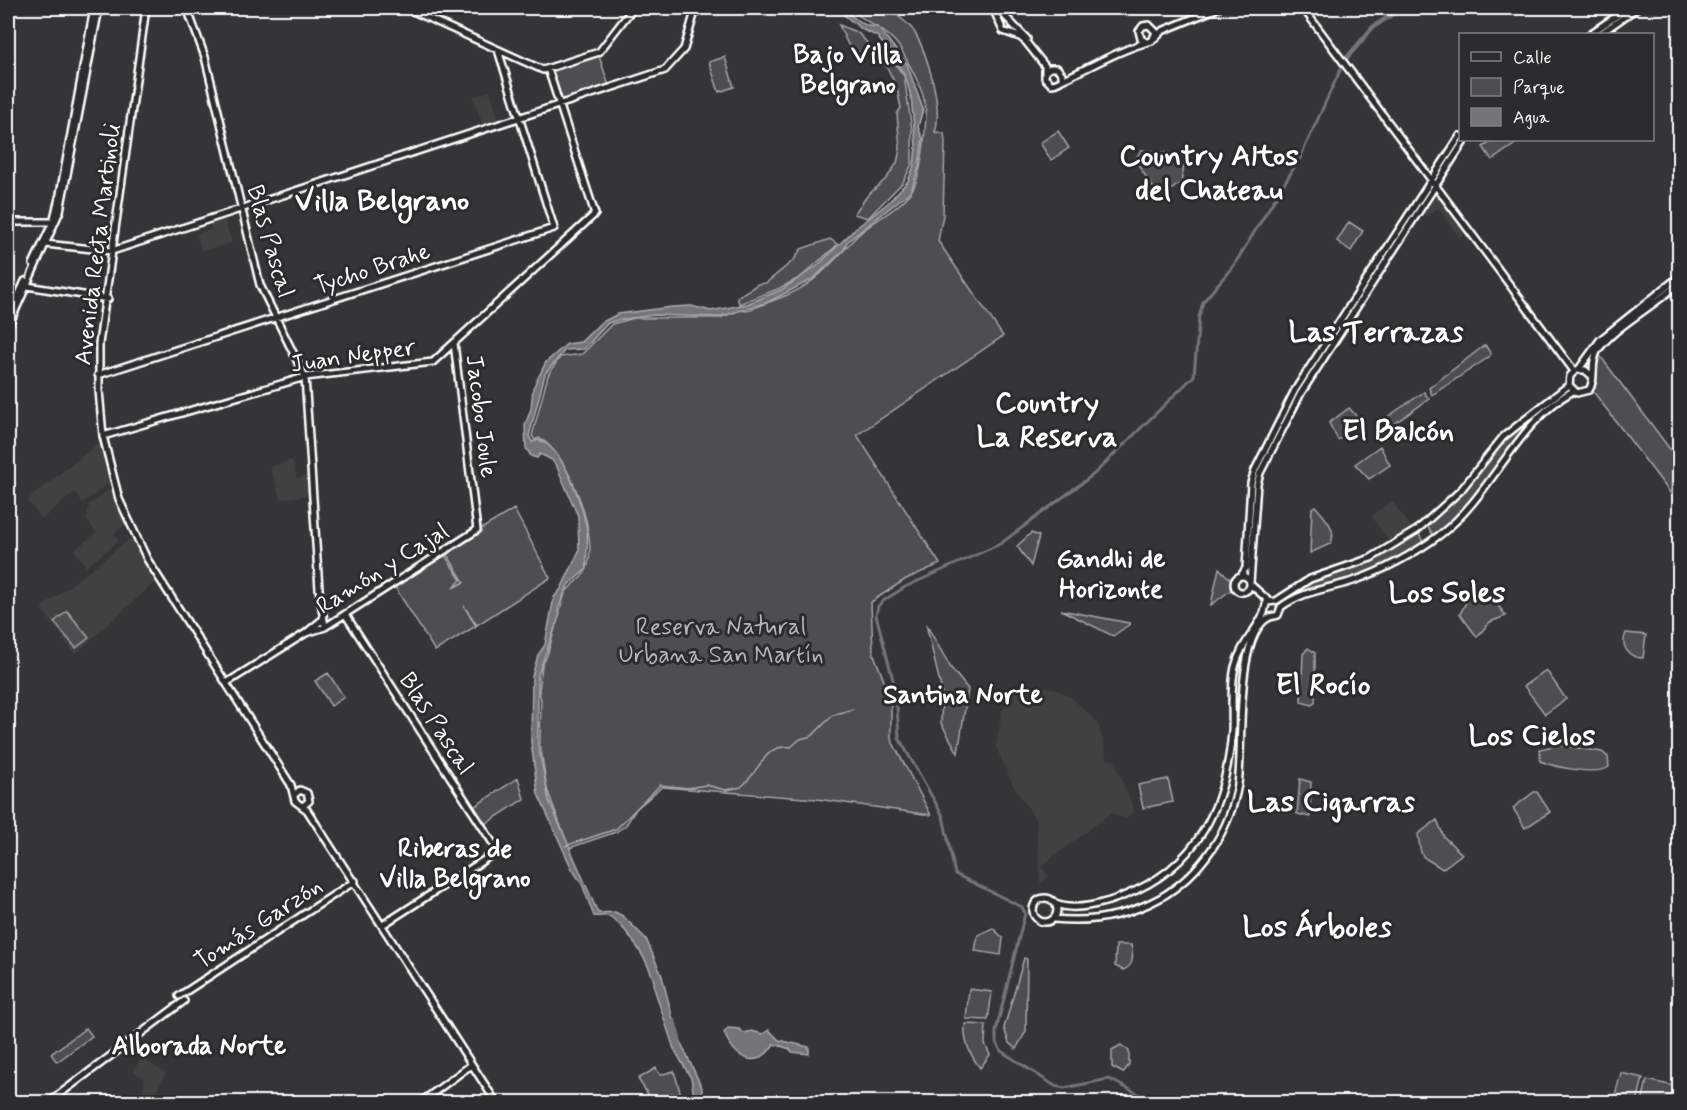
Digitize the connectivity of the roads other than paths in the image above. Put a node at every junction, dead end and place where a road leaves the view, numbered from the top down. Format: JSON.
{"nodes":[{"id":1,"x":97,"y":8,"type":"edge"},
{"id":2,"x":147,"y":8,"type":"edge"},
{"id":3,"x":188,"y":8,"type":"edge"},
{"id":4,"x":406,"y":8,"type":"edge"},
{"id":5,"x":633,"y":8,"type":"edge"},
{"id":6,"x":696,"y":8,"type":"edge"},
{"id":7,"x":995,"y":8,"type":"edge"},
{"id":8,"x":1218,"y":8,"type":"edge"},
{"id":9,"x":1303,"y":8,"type":"edge"},
{"id":10,"x":1628,"y":8,"type":"edge"},
{"id":11,"x":1637,"y":8,"type":"edge"},
{"id":12,"x":1006,"y":17,"type":"junction"},
{"id":13,"x":999,"y":21,"type":"junction"},
{"id":14,"x":1185,"y":23,"type":"junction"},
{"id":15,"x":1152,"y":26,"type":"junction"},
{"id":16,"x":92,"y":28,"type":"junction"},
{"id":17,"x":1018,"y":28,"type":"junction"},
{"id":18,"x":1139,"y":33,"type":"junction"},
{"id":19,"x":1591,"y":33,"type":"edge"},
{"id":20,"x":1601,"y":33,"type":"edge"},
{"id":21,"x":1014,"y":36,"type":"junction"},
{"id":22,"x":1155,"y":38,"type":"junction"},
{"id":23,"x":1146,"y":42,"type":"junction"},
{"id":24,"x":498,"y":50,"type":"junction"},
{"id":25,"x":1123,"y":53,"type":"junction"},
{"id":26,"x":90,"y":56,"type":"junction"},
{"id":27,"x":139,"y":61,"type":"junction"},
{"id":28,"x":1053,"y":67,"type":"junction"},
{"id":29,"x":548,"y":69,"type":"junction"},
{"id":30,"x":1059,"y":69,"type":"junction"},
{"id":31,"x":1046,"y":71,"type":"junction"},
{"id":32,"x":1074,"y":76,"type":"junction"},
{"id":33,"x":140,"y":78,"type":"junction"},
{"id":34,"x":1062,"y":80,"type":"junction"},
{"id":35,"x":560,"y":105,"type":"junction"},
{"id":36,"x":519,"y":118,"type":"junction"},
{"id":37,"x":1459,"y":139,"type":"edge"},
{"id":38,"x":1464,"y":141,"type":"edge"},
{"id":39,"x":1433,"y":180,"type":"junction"},
{"id":40,"x":241,"y":209,"type":"junction"},
{"id":41,"x":55,"y":221,"type":"junction"},
{"id":42,"x":8,"y":222,"type":"edge"},
{"id":43,"x":45,"y":244,"type":"junction"},
{"id":44,"x":114,"y":251,"type":"junction"},
{"id":45,"x":1680,"y":276,"type":"edge"},
{"id":46,"x":26,"y":279,"type":"junction"},
{"id":47,"x":1680,"y":282,"type":"edge"},
{"id":48,"x":27,"y":286,"type":"junction"},
{"id":49,"x":107,"y":299,"type":"junction"},
{"id":50,"x":8,"y":318,"type":"edge"},
{"id":51,"x":277,"y":319,"type":"junction"},
{"id":52,"x":8,"y":327,"type":"edge"},
{"id":53,"x":454,"y":343,"type":"junction"},
{"id":54,"x":1576,"y":370,"type":"junction"},
{"id":55,"x":100,"y":375,"type":"junction"},
{"id":56,"x":1592,"y":376,"type":"junction"},
{"id":57,"x":305,"y":377,"type":"junction"},
{"id":58,"x":1569,"y":385,"type":"junction"},
{"id":59,"x":1574,"y":391,"type":"junction"},
{"id":60,"x":104,"y":435,"type":"junction"},
{"id":61,"x":477,"y":530,"type":"joint"},
{"id":62,"x":1241,"y":576,"type":"junction"},
{"id":63,"x":1250,"y":583,"type":"junction"},
{"id":64,"x":1246,"y":591,"type":"junction"},
{"id":65,"x":1273,"y":601,"type":"junction"},
{"id":66,"x":1281,"y":607,"type":"junction"},
{"id":67,"x":1265,"y":609,"type":"junction"},
{"id":68,"x":345,"y":615,"type":"junction"},
{"id":69,"x":1271,"y":617,"type":"junction"},
{"id":70,"x":322,"y":620,"type":"junction"},
{"id":71,"x":325,"y":627,"type":"junction"},
{"id":72,"x":306,"y":633,"type":"junction"},
{"id":73,"x":228,"y":682,"type":"junction"},
{"id":74,"x":302,"y":790,"type":"junction"},
{"id":75,"x":294,"y":795,"type":"junction"},
{"id":76,"x":309,"y":801,"type":"junction"},
{"id":77,"x":301,"y":806,"type":"junction"},
{"id":78,"x":355,"y":881,"type":"junction"},
{"id":79,"x":1056,"y":904,"type":"junction"},
{"id":80,"x":1054,"y":919,"type":"junction"},
{"id":81,"x":384,"y":924,"type":"junction"},
{"id":82,"x":471,"y":1065,"type":"junction"},
{"id":83,"x":49,"y":1102,"type":"edge"},
{"id":84,"x":421,"y":1102,"type":"edge"},
{"id":85,"x":497,"y":1102,"type":"edge"}],
"edges":[{"from":1,"to":16,"type":"main road"},
{"from":2,"to":27,"type":"main road","name":"Avenida Recta Martinoli"},
{"from":2,"to":33,"type":"main road","name":"Avenida Recta Martinoli"},
{"from":3,"to":40,"type":"main road","name":"Blas Pascal"},
{"from":4,"to":24,"type":"main road"},
{"from":5,"to":29,"type":"main road"},
{"from":6,"to":35,"type":"main road"},
{"from":7,"to":12,"type":"main road"},
{"from":7,"to":13,"type":"main road"},
{"from":8,"to":14,"type":"main road"},
{"from":9,"to":39,"type":"main road"},
{"from":10,"to":19,"type":"main road"},
{"from":11,"to":20,"type":"main road"},
{"from":12,"to":13,"type":"main road"},
{"from":12,"to":17,"type":"main road"},
{"from":13,"to":21,"type":"main road"},
{"from":14,"to":15,"type":"main road"},
{"from":14,"to":22,"type":"main road"},
{"from":15,"to":18,"type":"main road"},
{"from":15,"to":22,"type":"main road"},
{"from":16,"to":26,"type":"main road"},
{"from":16,"to":26,"type":"main road"},
{"from":16,"to":41,"type":"main road"},
{"from":17,"to":21,"type":"main road"},
{"from":17,"to":28,"type":"main road"},
{"from":18,"to":23,"type":"main road"},
{"from":18,"to":25,"type":"main road"},
{"from":21,"to":31,"type":"main road"},
{"from":22,"to":23,"type":"main road"},
{"from":23,"to":25,"type":"main road"},
{"from":24,"to":29,"type":"main road"},
{"from":24,"to":36,"type":"main road"},
{"from":25,"to":32,"type":"main road"},
{"from":26,"to":41,"type":"main road"},
{"from":27,"to":33,"type":"main road"},
{"from":27,"to":44,"type":"main road","name":"Avenida Recta Martinoli"},
{"from":28,"to":30,"type":"main road"},
{"from":28,"to":31,"type":"main road"},
{"from":29,"to":35,"type":"main road"},
{"from":30,"to":32,"type":"main road"},
{"from":30,"to":34,"type":"main road"},
{"from":31,"to":34,"type":"main road"},
{"from":32,"to":34,"type":"main road"},
{"from":33,"to":44,"type":"main road","name":"Avenida Recta Martinoli"},
{"from":35,"to":36,"type":"main road"},
{"from":35,"to":53,"type":"main road","name":"Juan Nepper"},
{"from":36,"to":40,"type":"main road"},
{"from":36,"to":51,"type":"main road","name":"Tycho Brahe"},
{"from":37,"to":39,"type":"main road"},
{"from":38,"to":39,"type":"main road"},
{"from":39,"to":54,"type":"main road"},
{"from":39,"to":62,"type":"main road"},
{"from":39,"to":63,"type":"main road"},
{"from":40,"to":44,"type":"main road"},
{"from":40,"to":51,"type":"main road","name":"Blas Pascal"},
{"from":41,"to":42,"type":"main road"},
{"from":41,"to":43,"type":"main road"},
{"from":43,"to":44,"type":"main road"},
{"from":43,"to":46,"type":"main road"},
{"from":43,"to":48,"type":"main road"},
{"from":44,"to":49,"type":"main road","name":"Avenida Recta Martinoli"},
{"from":44,"to":49,"type":"main road","name":"Avenida Recta Martinoli"},
{"from":45,"to":54,"type":"main road"},
{"from":46,"to":48,"type":"main road"},
{"from":46,"to":50,"type":"main road"},
{"from":47,"to":56,"type":"main road"},
{"from":48,"to":49,"type":"main road"},
{"from":48,"to":52,"type":"main road"},
{"from":49,"to":55,"type":"main road","name":"Avenida Recta Martinoli"},
{"from":51,"to":55,"type":"main road","name":"Tycho Brahe"},
{"from":51,"to":57,"type":"main road","name":"Blas Pascal"},
{"from":53,"to":57,"type":"main road","name":"Juan Nepper"},
{"from":53,"to":61,"type":"main road","name":"Jacobo Joule"},
{"from":54,"to":56,"type":"main road"},
{"from":54,"to":58,"type":"main road"},
{"from":55,"to":60,"type":"main road","name":"Avenida Recta Martinoli"},
{"from":56,"to":59,"type":"main road"},
{"from":57,"to":60,"type":"main road","name":"Juan Nepper"},
{"from":57,"to":70,"type":"main road","name":"Blas Pascal"},
{"from":58,"to":59,"type":"main road"},
{"from":58,"to":65,"type":"main road"},
{"from":59,"to":66,"type":"main road"},
{"from":60,"to":73,"type":"main road","name":"Avenida Recta Martinoli"},
{"from":60,"to":75,"type":"main road","name":"Avenida Recta Martinoli"},
{"from":61,"to":68,"type":"main road","name":"Ramón y Cajal"},
{"from":62,"to":63,"type":"main road"},
{"from":62,"to":64,"type":"main road"},
{"from":63,"to":64,"type":"main road"},
{"from":63,"to":65,"type":"main road"},
{"from":64,"to":67,"type":"main road"},
{"from":65,"to":66,"type":"main road"},
{"from":65,"to":67,"type":"main road"},
{"from":66,"to":69,"type":"main road"},
{"from":67,"to":69,"type":"main road"},
{"from":67,"to":79,"type":"main road"},
{"from":68,"to":71,"type":"main road","name":"Ramón y Cajal"},
{"from":68,"to":81,"type":"main road","name":"Blas Pascal"},
{"from":69,"to":80,"type":"main road"},
{"from":70,"to":71,"type":"main road","name":"Blas Pascal"},
{"from":70,"to":72,"type":"main road","name":"Ramón y Cajal"},
{"from":71,"to":72,"type":"main road","name":"Ramón y Cajal"},
{"from":72,"to":73,"type":"main road","name":"Ramón y Cajal"},
{"from":73,"to":74,"type":"main road","name":"Avenida Recta Martinoli"},
{"from":74,"to":75,"type":"main road"},
{"from":74,"to":76,"type":"main road"},
{"from":75,"to":77,"type":"main road"},
{"from":76,"to":77,"type":"main road"},
{"from":76,"to":78,"type":"main road"},
{"from":77,"to":78,"type":"main road"},
{"from":78,"to":81,"type":"main road"},
{"from":78,"to":82,"type":"main road"},
{"from":78,"to":83,"type":"main road","name":"Tomás Garzón"},
{"from":79,"to":80,"type":"main road"},
{"from":79,"to":80,"type":"main road"},
{"from":81,"to":85,"type":"main road"},
{"from":82,"to":84,"type":"main road"},
{"from":82,"to":85,"type":"main road"}]}
